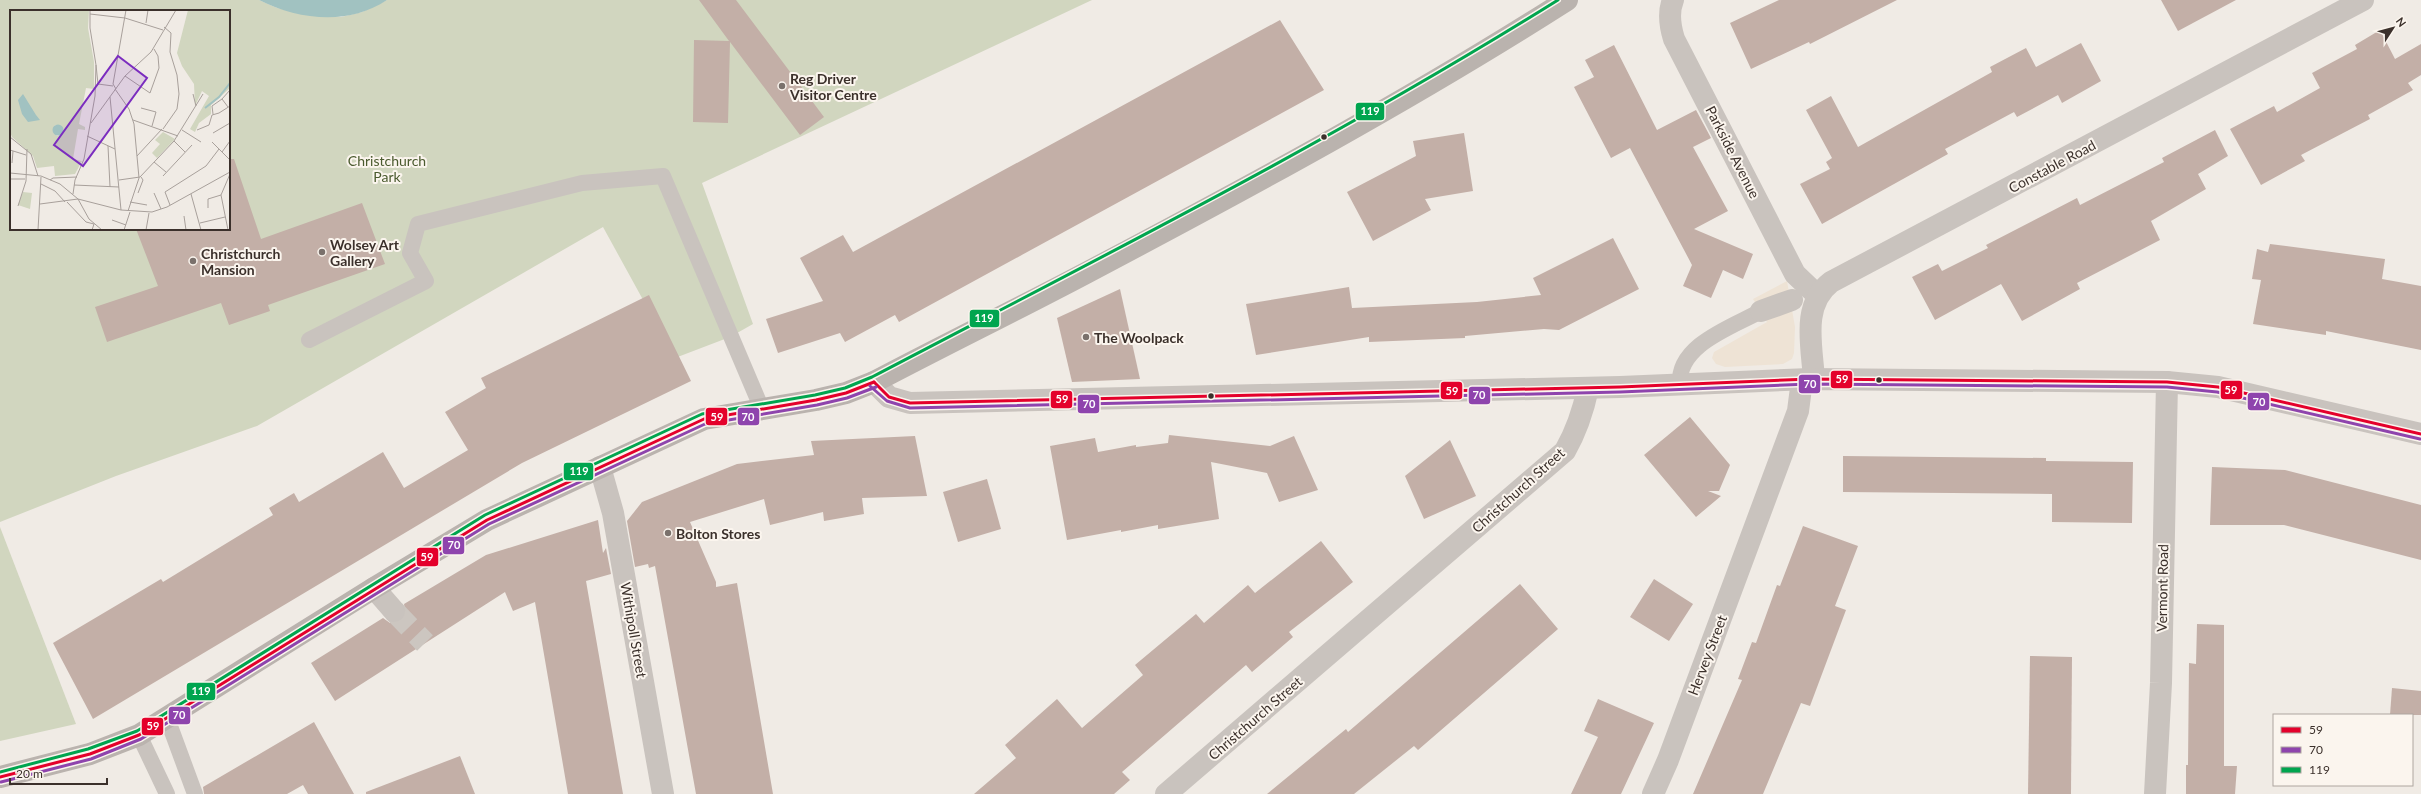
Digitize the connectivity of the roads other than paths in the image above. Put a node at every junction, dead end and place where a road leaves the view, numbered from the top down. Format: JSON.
{"nodes":[{"id":1,"x":1567,"y":0,"type":"edge"},
{"id":2,"x":1673,"y":0,"type":"edge"},
{"id":3,"x":2364,"y":0,"type":"edge"},
{"id":4,"x":1817,"y":295,"type":"junction"},
{"id":5,"x":1792,"y":300,"type":"dead end"},
{"id":6,"x":1761,"y":311,"type":"joint"},
{"id":7,"x":309,"y":340,"type":"dead end"},
{"id":8,"x":1808,"y":379,"type":"junction"},
{"id":9,"x":874,"y":382,"type":"junction"},
{"id":10,"x":2167,"y":382,"type":"junction"},
{"id":11,"x":1680,"y":384,"type":"junction"},
{"id":12,"x":1588,"y":388,"type":"junction"},
{"id":13,"x":761,"y":408,"type":"junction"},
{"id":14,"x":2421,"y":434,"type":"edge"},
{"id":15,"x":600,"y":467,"type":"junction"},
{"id":16,"x":374,"y":588,"type":"junction"},
{"id":17,"x":394,"y":611,"type":"tunnel mouth"},
{"id":18,"x":167,"y":718,"type":"junction"},
{"id":19,"x":139,"y":735,"type":"junction"},
{"id":20,"x":0,"y":777,"type":"edge"},
{"id":21,"x":167,"y":794,"type":"edge"},
{"id":22,"x":195,"y":794,"type":"edge"},
{"id":23,"x":663,"y":794,"type":"edge"},
{"id":24,"x":1166,"y":794,"type":"edge"},
{"id":25,"x":1653,"y":794,"type":"edge"},
{"id":26,"x":2155,"y":794,"type":"edge"}],
"edges":[{"from":1,"to":9,"type":"main road"},
{"from":2,"to":4,"type":"street","name":"Parkside Avenue"},
{"from":3,"to":4,"type":"street","name":"Constable Road"},
{"from":4,"to":8,"type":"street","name":"Constable Road"},
{"from":5,"to":6,"type":"street"},
{"from":6,"to":11,"type":"lane"},
{"from":7,"to":13,"type":"lane"},
{"from":8,"to":10,"type":"street"},
{"from":8,"to":11,"type":"street"},
{"from":8,"to":25,"type":"street","name":"Hervey Street"},
{"from":9,"to":12,"type":"street"},
{"from":9,"to":13,"type":"main road"},
{"from":10,"to":14,"type":"street"},
{"from":10,"to":26,"type":"street","name":"Vermont Road"},
{"from":11,"to":12,"type":"street"},
{"from":12,"to":24,"type":"street","name":"Christchurch Street"},
{"from":13,"to":15,"type":"main road"},
{"from":15,"to":16,"type":"main road"},
{"from":15,"to":23,"type":"street","name":"Withipoll Street"},
{"from":16,"to":17,"type":"street"},
{"from":16,"to":18,"type":"main road"},
{"from":18,"to":19,"type":"main road"},
{"from":18,"to":22,"type":"lane"},
{"from":19,"to":20,"type":"main road"},
{"from":19,"to":21,"type":"lane"}]}
